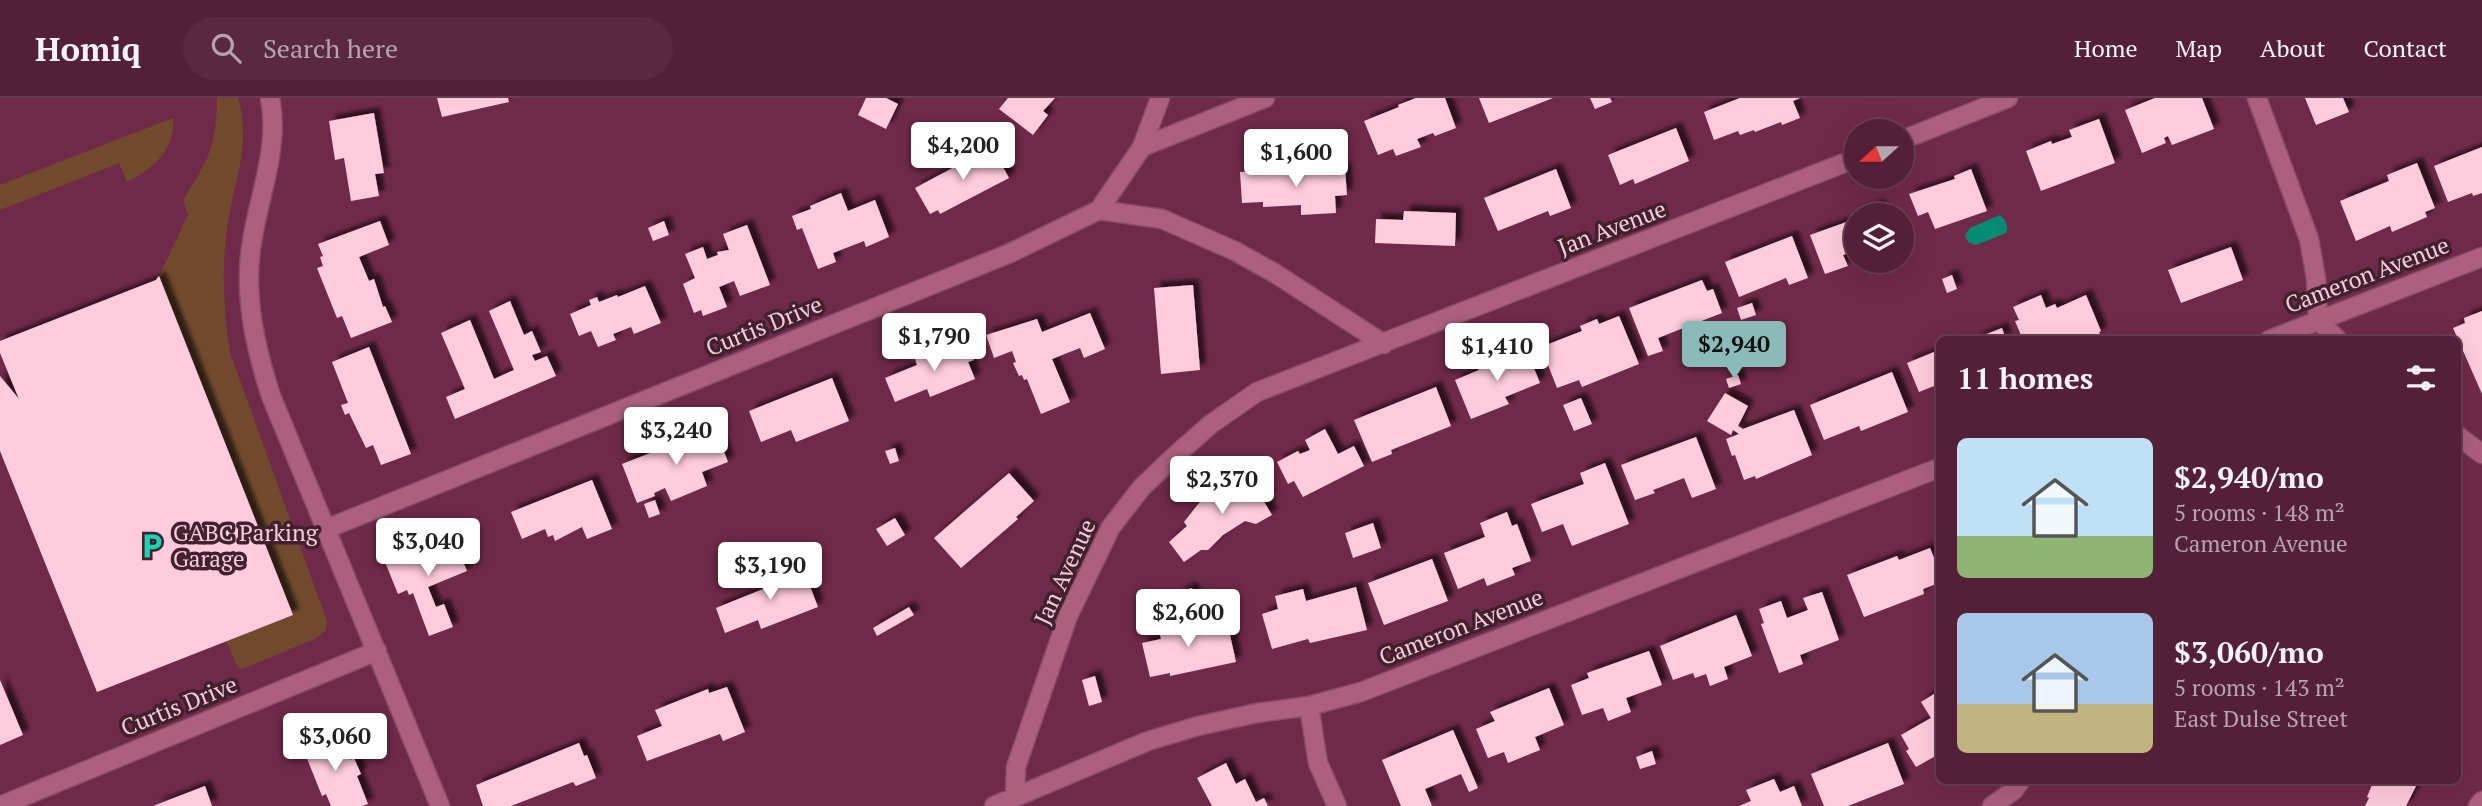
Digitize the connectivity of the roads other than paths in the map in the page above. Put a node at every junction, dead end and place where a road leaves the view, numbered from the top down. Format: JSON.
{"nodes":[{"id":1,"x":270,"y":98,"type":"edge"},
{"id":2,"x":1160,"y":98,"type":"edge"},
{"id":3,"x":1265,"y":98,"type":"edge"},
{"id":4,"x":2008,"y":98,"type":"edge"},
{"id":5,"x":2257,"y":98,"type":"edge"},
{"id":6,"x":1914,"y":135,"type":"edge"},
{"id":7,"x":1142,"y":147,"type":"junction"},
{"id":8,"x":1844,"y":163,"type":"edge"},
{"id":9,"x":1099,"y":210,"type":"junction"},
{"id":10,"x":2482,"y":257,"type":"edge"},
{"id":11,"x":2318,"y":320,"type":"junction"},
{"id":12,"x":2279,"y":336,"type":"edge"},
{"id":13,"x":2316,"y":336,"type":"edge"},
{"id":14,"x":2334,"y":336,"type":"edge"},
{"id":15,"x":1384,"y":344,"type":"junction"},
{"id":16,"x":2461,"y":438,"type":"edge"},
{"id":17,"x":2482,"y":454,"type":"edge"},
{"id":18,"x":1936,"y":469,"type":"edge"},
{"id":19,"x":326,"y":529,"type":"junction"},
{"id":20,"x":377,"y":652,"type":"junction"},
{"id":21,"x":1309,"y":706,"type":"junction"},
{"id":22,"x":2018,"y":792,"type":"edge"},
{"id":23,"x":1014,"y":797,"type":"junction"},
{"id":24,"x":2482,"y":801,"type":"edge"},
{"id":25,"x":0,"y":806,"type":"edge"},
{"id":26,"x":440,"y":806,"type":"edge"},
{"id":27,"x":994,"y":806,"type":"edge"},
{"id":28,"x":1337,"y":806,"type":"edge"},
{"id":29,"x":1992,"y":806,"type":"edge"},
{"id":30,"x":2479,"y":806,"type":"edge"}],
"edges":[{"from":1,"to":19,"type":"street"},
{"from":2,"to":7,"type":"street","name":"Curtis Drive"},
{"from":3,"to":7,"type":"street"},
{"from":4,"to":6,"type":"street"},
{"from":5,"to":11,"type":"street"},
{"from":7,"to":9,"type":"street","name":"Curtis Drive"},
{"from":8,"to":15,"type":"street","name":"Jan Avenue"},
{"from":9,"to":15,"type":"street"},
{"from":9,"to":19,"type":"street","name":"Curtis Drive"},
{"from":10,"to":11,"type":"street","name":"Cameron Avenue"},
{"from":11,"to":12,"type":"street","name":"Cameron Avenue"},
{"from":11,"to":13,"type":"street"},
{"from":11,"to":14,"type":"street"},
{"from":15,"to":23,"type":"street","name":"Jan Avenue"},
{"from":16,"to":17,"type":"street"},
{"from":18,"to":21,"type":"street","name":"Cameron Avenue"},
{"from":19,"to":20,"type":"street"},
{"from":20,"to":25,"type":"street","name":"Curtis Drive"},
{"from":20,"to":26,"type":"street"},
{"from":21,"to":23,"type":"street","name":"Cameron Avenue"},
{"from":21,"to":28,"type":"street"},
{"from":22,"to":29,"type":"street"},
{"from":23,"to":27,"type":"street","name":"Cameron Avenue"},
{"from":24,"to":30,"type":"street"}]}
